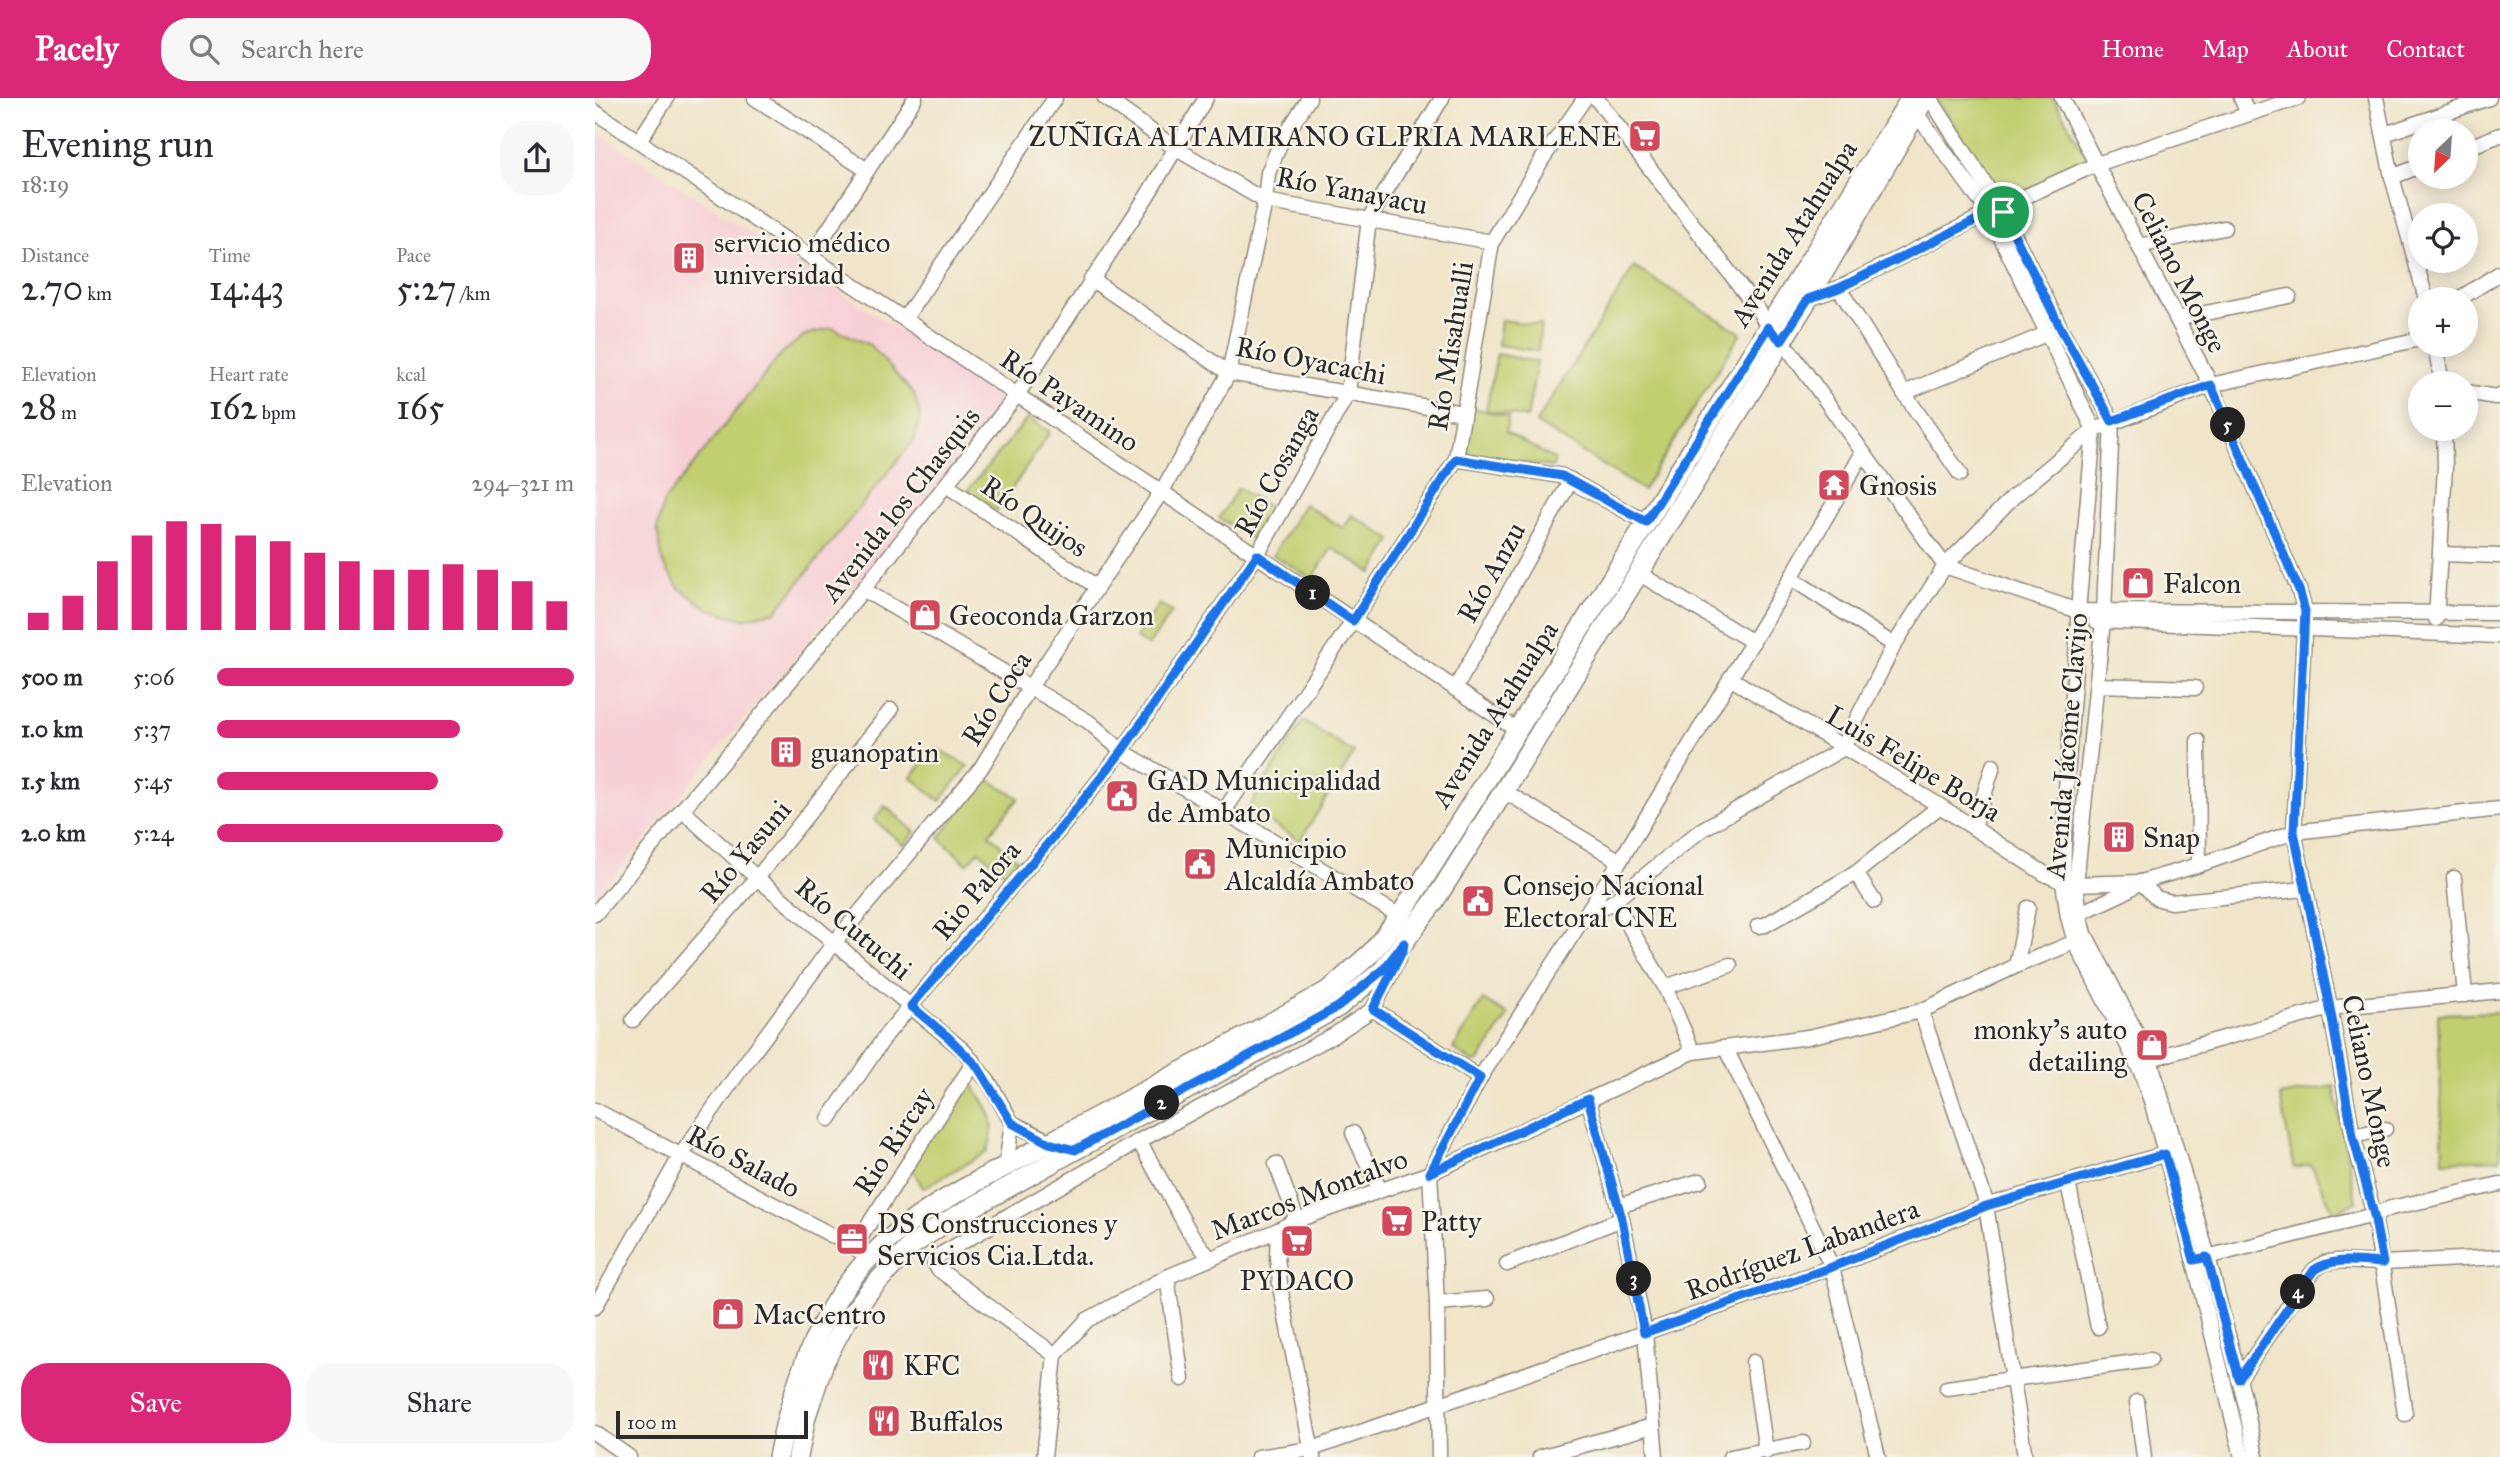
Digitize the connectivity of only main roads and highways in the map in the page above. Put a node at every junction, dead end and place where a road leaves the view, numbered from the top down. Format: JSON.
{"nodes":[{"id":1,"x":1920,"y":102,"type":"edge"},
{"id":2,"x":1775,"y":334,"type":"junction"},
{"id":3,"x":778,"y":1457,"type":"edge"},
{"id":4,"x":798,"y":1457,"type":"edge"}],
"edges":[{"from":1,"to":2,"type":"main road","name":"Avenida Atahualpa"},
{"from":1,"to":2,"type":"main road","name":"Avenida Atahualpa"},
{"from":2,"to":3,"type":"main road","name":"Avenida Atahualpa"},
{"from":2,"to":4,"type":"main road","name":"Avenida Atahualpa"}]}
